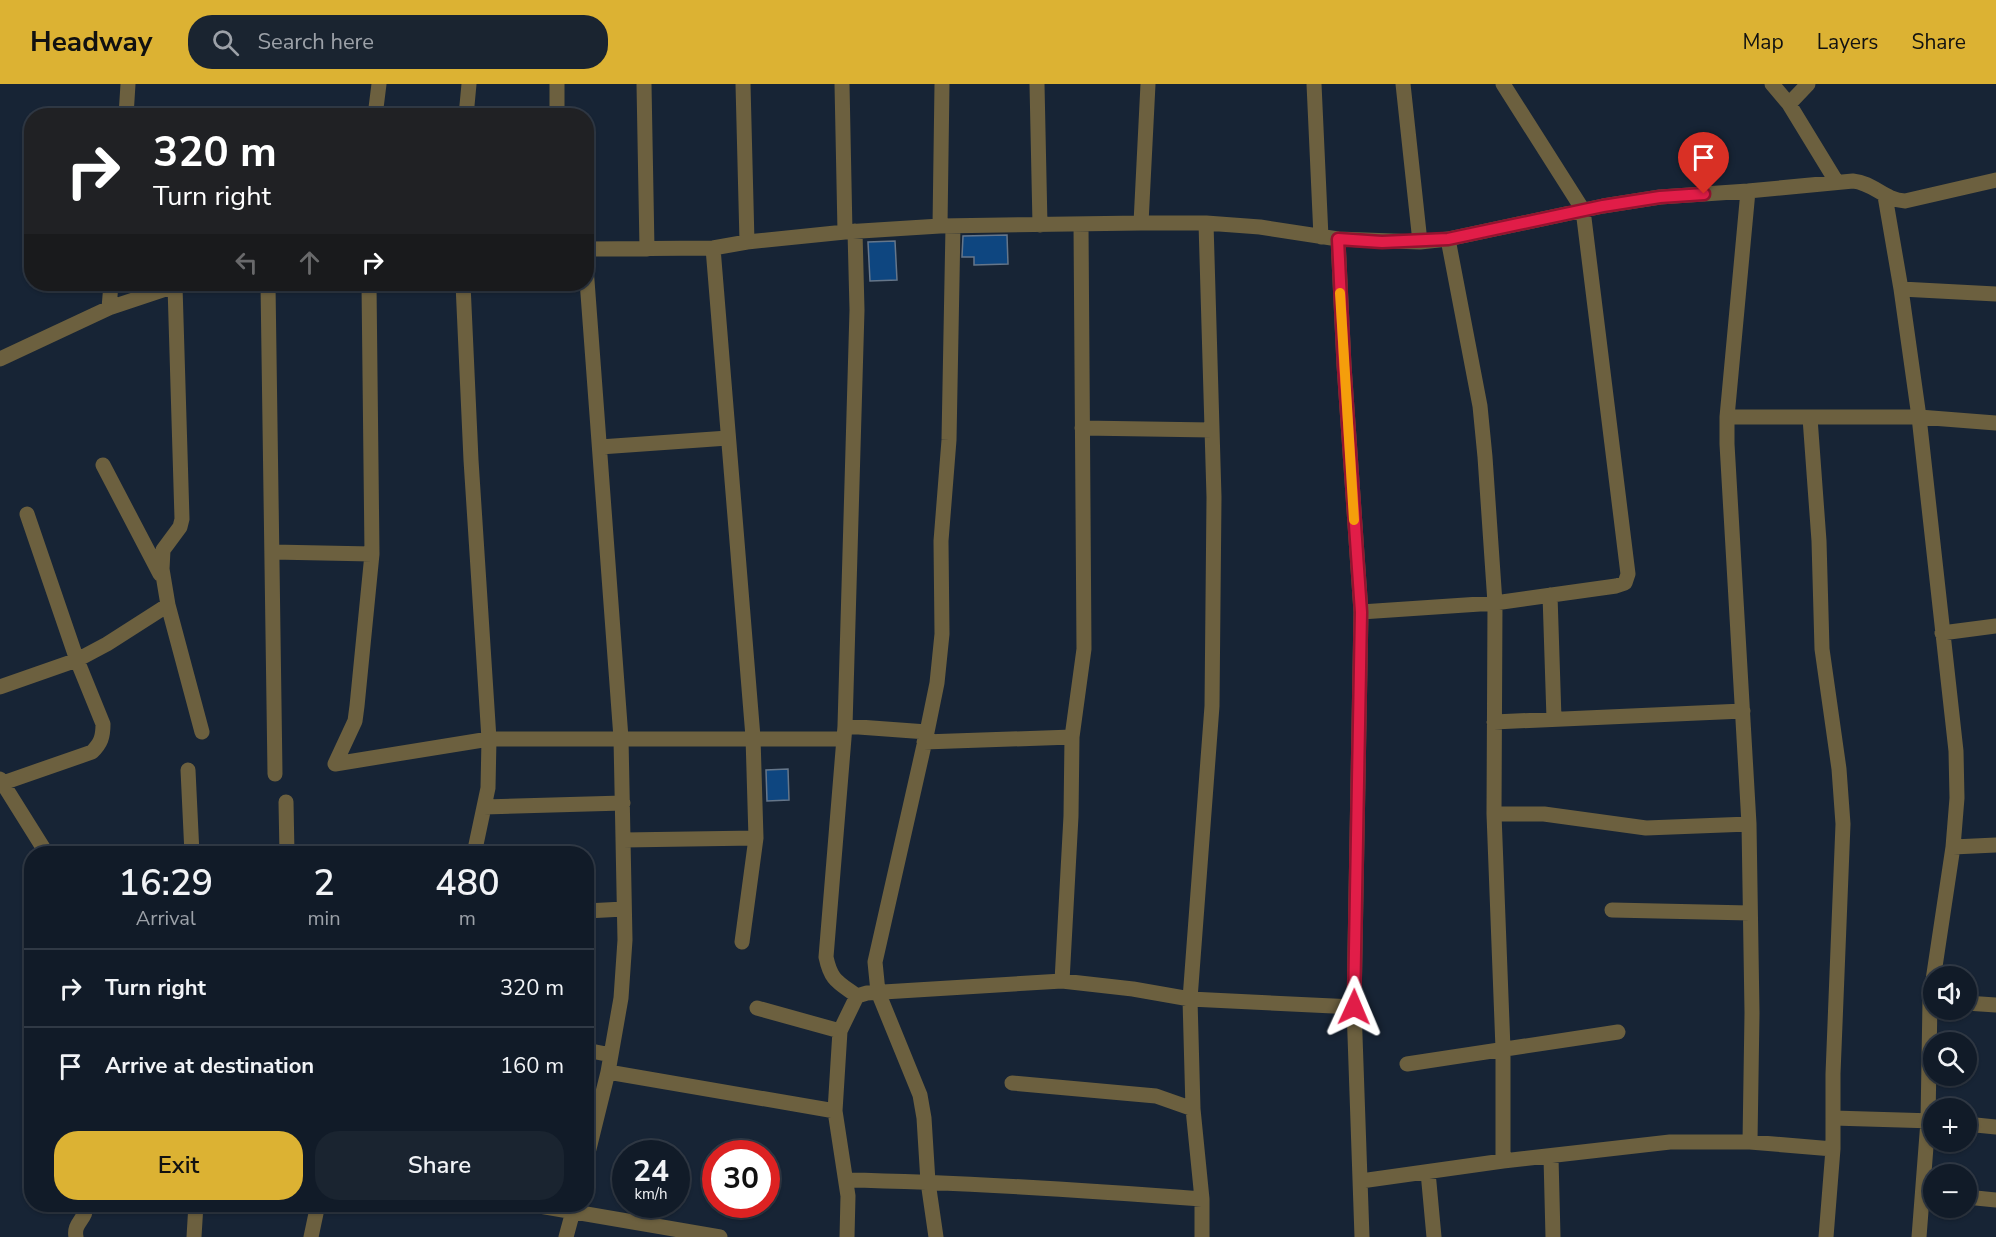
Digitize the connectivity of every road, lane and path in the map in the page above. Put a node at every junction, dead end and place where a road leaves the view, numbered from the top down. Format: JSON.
{"nodes":[{"id":1,"x":128,"y":84,"type":"edge"},
{"id":2,"x":379,"y":84,"type":"edge"},
{"id":3,"x":470,"y":84,"type":"edge"},
{"id":4,"x":557,"y":84,"type":"edge"},
{"id":5,"x":644,"y":84,"type":"edge"},
{"id":6,"x":743,"y":84,"type":"edge"},
{"id":7,"x":842,"y":84,"type":"edge"},
{"id":8,"x":942,"y":84,"type":"edge"},
{"id":9,"x":1037,"y":84,"type":"edge"},
{"id":10,"x":1149,"y":84,"type":"edge"},
{"id":11,"x":1314,"y":84,"type":"edge"},
{"id":12,"x":1403,"y":84,"type":"edge"},
{"id":13,"x":1503,"y":84,"type":"edge"},
{"id":14,"x":1773,"y":84,"type":"edge"},
{"id":15,"x":1808,"y":84,"type":"edge"},
{"id":16,"x":1789,"y":104,"type":"junction"},
{"id":17,"x":126,"y":108,"type":"edge"},
{"id":18,"x":376,"y":108,"type":"edge"},
{"id":19,"x":467,"y":108,"type":"edge"},
{"id":20,"x":557,"y":108,"type":"edge"},
{"id":21,"x":1996,"y":180,"type":"edge"},
{"id":22,"x":1836,"y":182,"type":"junction"},
{"id":23,"x":1748,"y":191,"type":"junction"},
{"id":24,"x":1885,"y":196,"type":"junction"},
{"id":25,"x":1583,"y":210,"type":"junction"},
{"id":26,"x":1141,"y":223,"type":"junction"},
{"id":27,"x":1206,"y":223,"type":"junction"},
{"id":28,"x":1082,"y":224,"type":"junction"},
{"id":29,"x":1040,"y":225,"type":"junction"},
{"id":30,"x":946,"y":226,"type":"junction"},
{"id":31,"x":850,"y":232,"type":"junction"},
{"id":32,"x":1321,"y":237,"type":"junction"},
{"id":33,"x":1338,"y":239,"type":"junction"},
{"id":34,"x":1448,"y":239,"type":"junction"},
{"id":35,"x":747,"y":242,"type":"junction"},
{"id":36,"x":1420,"y":242,"type":"junction"},
{"id":37,"x":713,"y":248,"type":"junction"},
{"id":38,"x":594,"y":249,"type":"edge"},
{"id":39,"x":647,"y":249,"type":"junction"},
{"id":40,"x":1901,"y":290,"type":"junction"},
{"id":41,"x":110,"y":291,"type":"edge"},
{"id":42,"x":160,"y":291,"type":"edge"},
{"id":43,"x":178,"y":291,"type":"edge"},
{"id":44,"x":268,"y":291,"type":"edge"},
{"id":45,"x":369,"y":291,"type":"edge"},
{"id":46,"x":463,"y":291,"type":"edge"},
{"id":47,"x":588,"y":291,"type":"edge"},
{"id":48,"x":1996,"y":294,"type":"edge"},
{"id":49,"x":109,"y":308,"type":"junction"},
{"id":50,"x":0,"y":359,"type":"edge"},
{"id":51,"x":1727,"y":417,"type":"junction"},
{"id":52,"x":1919,"y":417,"type":"junction"},
{"id":53,"x":1810,"y":418,"type":"junction"},
{"id":54,"x":1996,"y":423,"type":"edge"},
{"id":55,"x":1082,"y":428,"type":"junction"},
{"id":56,"x":1212,"y":430,"type":"junction"},
{"id":57,"x":728,"y":438,"type":"junction"},
{"id":58,"x":600,"y":447,"type":"junction"},
{"id":59,"x":103,"y":465,"type":"dead end"},
{"id":60,"x":27,"y":513,"type":"dead end"},
{"id":61,"x":273,"y":552,"type":"junction"},
{"id":62,"x":372,"y":554,"type":"junction"},
{"id":63,"x":164,"y":582,"type":"junction"},
{"id":64,"x":1550,"y":596,"type":"junction"},
{"id":65,"x":1495,"y":603,"type":"junction"},
{"id":66,"x":168,"y":605,"type":"junction"},
{"id":67,"x":1361,"y":612,"type":"junction"},
{"id":68,"x":1996,"y":626,"type":"edge"},
{"id":69,"x":1942,"y":633,"type":"junction"},
{"id":70,"x":77,"y":660,"type":"junction"},
{"id":71,"x":0,"y":687,"type":"edge"},
{"id":72,"x":1743,"y":711,"type":"junction"},
{"id":73,"x":1554,"y":719,"type":"junction"},
{"id":74,"x":1494,"y":722,"type":"junction"},
{"id":75,"x":202,"y":732,"type":"dead end"},
{"id":76,"x":845,"y":732,"type":"junction"},
{"id":77,"x":753,"y":737,"type":"junction"},
{"id":78,"x":926,"y":737,"type":"junction"},
{"id":79,"x":1072,"y":737,"type":"junction"},
{"id":80,"x":621,"y":738,"type":"junction"},
{"id":81,"x":489,"y":739,"type":"junction"},
{"id":82,"x":188,"y":770,"type":"dead end"},
{"id":83,"x":274,"y":774,"type":"dead end"},
{"id":84,"x":2,"y":781,"type":"edge"},
{"id":85,"x":286,"y":802,"type":"dead end"},
{"id":86,"x":623,"y":803,"type":"junction"},
{"id":87,"x":484,"y":807,"type":"junction"},
{"id":88,"x":1494,"y":814,"type":"junction"},
{"id":89,"x":1749,"y":824,"type":"junction"},
{"id":90,"x":756,"y":838,"type":"junction"},
{"id":91,"x":623,"y":840,"type":"junction"},
{"id":92,"x":1996,"y":845,"type":"edge"},
{"id":93,"x":42,"y":846,"type":"edge"},
{"id":94,"x":192,"y":846,"type":"edge"},
{"id":95,"x":287,"y":846,"type":"edge"},
{"id":96,"x":476,"y":846,"type":"edge"},
{"id":97,"x":1953,"y":847,"type":"junction"},
{"id":98,"x":624,"y":909,"type":"junction"},
{"id":99,"x":594,"y":910,"type":"edge"},
{"id":100,"x":1612,"y":910,"type":"dead end"},
{"id":101,"x":1750,"y":913,"type":"junction"},
{"id":102,"x":742,"y":942,"type":"dead end"},
{"id":103,"x":1937,"y":966,"type":"edge"},
{"id":104,"x":1062,"y":981,"type":"junction"},
{"id":105,"x":878,"y":992,"type":"junction"},
{"id":106,"x":858,"y":996,"type":"junction"},
{"id":107,"x":1190,"y":999,"type":"junction"},
{"id":108,"x":1977,"y":1004,"type":"edge"},
{"id":109,"x":1996,"y":1005,"type":"edge"},
{"id":110,"x":1354,"y":1007,"type":"junction"},
{"id":111,"x":757,"y":1008,"type":"dead end"},
{"id":112,"x":1932,"y":1020,"type":"edge"},
{"id":113,"x":840,"y":1031,"type":"junction"},
{"id":114,"x":1618,"y":1032,"type":"dead end"},
{"id":115,"x":1503,"y":1049,"type":"junction"},
{"id":116,"x":594,"y":1052,"type":"edge"},
{"id":117,"x":611,"y":1055,"type":"junction"},
{"id":118,"x":1407,"y":1064,"type":"dead end"},
{"id":119,"x":608,"y":1072,"type":"junction"},
{"id":120,"x":1012,"y":1083,"type":"dead end"},
{"id":121,"x":1931,"y":1098,"type":"edge"},
{"id":122,"x":1193,"y":1109,"type":"junction"},
{"id":123,"x":835,"y":1111,"type":"junction"},
{"id":124,"x":1833,"y":1118,"type":"junction"},
{"id":125,"x":1923,"y":1121,"type":"edge"},
{"id":126,"x":1977,"y":1125,"type":"edge"},
{"id":127,"x":1996,"y":1127,"type":"edge"},
{"id":128,"x":594,"y":1128,"type":"edge"},
{"id":129,"x":1750,"y":1142,"type":"junction"},
{"id":130,"x":1833,"y":1149,"type":"junction"},
{"id":131,"x":1551,"y":1157,"type":"junction"},
{"id":132,"x":1503,"y":1161,"type":"junction"},
{"id":133,"x":1428,"y":1172,"type":"junction"},
{"id":134,"x":846,"y":1180,"type":"junction"},
{"id":135,"x":1361,"y":1181,"type":"junction"},
{"id":136,"x":928,"y":1182,"type":"junction"},
{"id":137,"x":1977,"y":1198,"type":"edge"},
{"id":138,"x":1202,"y":1199,"type":"junction"},
{"id":139,"x":1996,"y":1200,"type":"edge"},
{"id":140,"x":86,"y":1212,"type":"edge"},
{"id":141,"x":196,"y":1212,"type":"edge"},
{"id":142,"x":316,"y":1212,"type":"edge"},
{"id":143,"x":573,"y":1212,"type":"edge"},
{"id":144,"x":594,"y":1212,"type":"edge"},
{"id":145,"x":1923,"y":1217,"type":"edge"},
{"id":146,"x":76,"y":1237,"type":"edge"},
{"id":147,"x":194,"y":1237,"type":"edge"},
{"id":148,"x":311,"y":1237,"type":"edge"},
{"id":149,"x":566,"y":1237,"type":"edge"},
{"id":150,"x":720,"y":1237,"type":"edge"},
{"id":151,"x":847,"y":1237,"type":"edge"},
{"id":152,"x":936,"y":1237,"type":"edge"},
{"id":153,"x":1202,"y":1237,"type":"edge"},
{"id":154,"x":1362,"y":1237,"type":"edge"},
{"id":155,"x":1434,"y":1237,"type":"edge"},
{"id":156,"x":1553,"y":1237,"type":"edge"},
{"id":157,"x":1826,"y":1237,"type":"edge"},
{"id":158,"x":1919,"y":1237,"type":"edge"}],
"edges":[{"from":1,"to":17,"type":"street"},
{"from":2,"to":18,"type":"street"},
{"from":3,"to":19,"type":"street"},
{"from":4,"to":20,"type":"street"},
{"from":5,"to":39,"type":"street"},
{"from":6,"to":35,"type":"street"},
{"from":7,"to":31,"type":"street"},
{"from":8,"to":30,"type":"street"},
{"from":9,"to":29,"type":"street"},
{"from":10,"to":26,"type":"street"},
{"from":11,"to":32,"type":"street"},
{"from":12,"to":36,"type":"street"},
{"from":13,"to":25,"type":"street"},
{"from":14,"to":16,"type":"street"},
{"from":15,"to":16,"type":"street"},
{"from":16,"to":22,"type":"street"},
{"from":21,"to":24,"type":"street"},
{"from":22,"to":23,"type":"street"},
{"from":22,"to":24,"type":"street"},
{"from":23,"to":25,"type":"street"},
{"from":23,"to":51,"type":"street"},
{"from":24,"to":40,"type":"street"},
{"from":25,"to":34,"type":"street"},
{"from":25,"to":64,"type":"street"},
{"from":26,"to":27,"type":"street"},
{"from":26,"to":28,"type":"street"},
{"from":27,"to":32,"type":"street"},
{"from":27,"to":56,"type":"street"},
{"from":28,"to":29,"type":"street"},
{"from":28,"to":55,"type":"street"},
{"from":29,"to":30,"type":"street"},
{"from":30,"to":31,"type":"street"},
{"from":30,"to":78,"type":"street"},
{"from":31,"to":35,"type":"street"},
{"from":31,"to":76,"type":"street"},
{"from":32,"to":33,"type":"street"},
{"from":33,"to":36,"type":"street"},
{"from":33,"to":67,"type":"street"},
{"from":34,"to":36,"type":"street"},
{"from":34,"to":65,"type":"street"},
{"from":35,"to":37,"type":"street"},
{"from":37,"to":39,"type":"street"},
{"from":37,"to":57,"type":"street"},
{"from":38,"to":39,"type":"street"},
{"from":40,"to":48,"type":"street"},
{"from":40,"to":52,"type":"street"},
{"from":41,"to":49,"type":"street"},
{"from":42,"to":49,"type":"street"},
{"from":43,"to":63,"type":"street"},
{"from":44,"to":61,"type":"street"},
{"from":45,"to":62,"type":"street"},
{"from":46,"to":81,"type":"street"},
{"from":47,"to":58,"type":"street"},
{"from":49,"to":50,"type":"street"},
{"from":51,"to":53,"type":"street"},
{"from":51,"to":72,"type":"street"},
{"from":52,"to":53,"type":"street"},
{"from":52,"to":54,"type":"street"},
{"from":52,"to":69,"type":"street"},
{"from":53,"to":124,"type":"street"},
{"from":55,"to":56,"type":"street"},
{"from":55,"to":79,"type":"street"},
{"from":56,"to":107,"type":"street"},
{"from":57,"to":58,"type":"street"},
{"from":57,"to":77,"type":"street"},
{"from":58,"to":80,"type":"street"},
{"from":59,"to":63,"type":"street"},
{"from":60,"to":70,"type":"street"},
{"from":61,"to":62,"type":"street"},
{"from":61,"to":83,"type":"street"},
{"from":62,"to":81,"type":"street"},
{"from":63,"to":66,"type":"street"},
{"from":64,"to":65,"type":"street"},
{"from":64,"to":73,"type":"street"},
{"from":65,"to":67,"type":"street"},
{"from":65,"to":74,"type":"street"},
{"from":66,"to":70,"type":"street"},
{"from":66,"to":75,"type":"street"},
{"from":67,"to":110,"type":"street"},
{"from":68,"to":69,"type":"street"},
{"from":69,"to":97,"type":"street"},
{"from":70,"to":71,"type":"street"},
{"from":70,"to":84,"type":"street"},
{"from":72,"to":73,"type":"street"},
{"from":72,"to":89,"type":"street"},
{"from":73,"to":74,"type":"street"},
{"from":74,"to":88,"type":"street"},
{"from":76,"to":77,"type":"street"},
{"from":76,"to":78,"type":"street"},
{"from":76,"to":106,"type":"street"},
{"from":77,"to":80,"type":"street"},
{"from":77,"to":90,"type":"street"},
{"from":78,"to":79,"type":"street"},
{"from":78,"to":105,"type":"street"},
{"from":79,"to":104,"type":"street"},
{"from":80,"to":81,"type":"street"},
{"from":80,"to":86,"type":"street"},
{"from":81,"to":87,"type":"street"},
{"from":82,"to":94,"type":"street"},
{"from":84,"to":93,"type":"street"},
{"from":85,"to":95,"type":"street"},
{"from":86,"to":87,"type":"street"},
{"from":86,"to":91,"type":"street"},
{"from":87,"to":96,"type":"street"},
{"from":88,"to":89,"type":"street"},
{"from":88,"to":115,"type":"street"},
{"from":89,"to":101,"type":"street"},
{"from":90,"to":91,"type":"street"},
{"from":90,"to":102,"type":"street"},
{"from":91,"to":98,"type":"street"},
{"from":92,"to":97,"type":"street"},
{"from":97,"to":103,"type":"street"},
{"from":98,"to":99,"type":"street"},
{"from":98,"to":117,"type":"street"},
{"from":100,"to":101,"type":"street"},
{"from":101,"to":129,"type":"street"},
{"from":104,"to":105,"type":"street"},
{"from":104,"to":107,"type":"street"},
{"from":105,"to":106,"type":"street"},
{"from":105,"to":136,"type":"street"},
{"from":106,"to":113,"type":"street"},
{"from":107,"to":110,"type":"street"},
{"from":107,"to":122,"type":"street"},
{"from":108,"to":109,"type":"street"},
{"from":110,"to":135,"type":"street"},
{"from":111,"to":113,"type":"street"},
{"from":112,"to":121,"type":"street"},
{"from":113,"to":123,"type":"street"},
{"from":114,"to":115,"type":"street"},
{"from":115,"to":118,"type":"street"},
{"from":115,"to":132,"type":"street"},
{"from":116,"to":117,"type":"street"},
{"from":117,"to":119,"type":"street"},
{"from":119,"to":123,"type":"street"},
{"from":119,"to":128,"type":"street"},
{"from":120,"to":122,"type":"street"},
{"from":122,"to":138,"type":"street"},
{"from":123,"to":134,"type":"street"},
{"from":124,"to":125,"type":"street"},
{"from":124,"to":130,"type":"street"},
{"from":126,"to":127,"type":"street"},
{"from":129,"to":130,"type":"street"},
{"from":129,"to":131,"type":"street"},
{"from":130,"to":157,"type":"street"},
{"from":131,"to":132,"type":"street"},
{"from":131,"to":156,"type":"street"},
{"from":132,"to":133,"type":"street"},
{"from":133,"to":135,"type":"street"},
{"from":133,"to":155,"type":"street"},
{"from":134,"to":136,"type":"street"},
{"from":134,"to":151,"type":"street"},
{"from":135,"to":154,"type":"street"},
{"from":136,"to":138,"type":"street"},
{"from":136,"to":152,"type":"street"},
{"from":137,"to":139,"type":"street"},
{"from":138,"to":153,"type":"street"},
{"from":140,"to":146,"type":"street"},
{"from":141,"to":147,"type":"street"},
{"from":142,"to":148,"type":"street"},
{"from":143,"to":149,"type":"street"},
{"from":144,"to":150,"type":"street"},
{"from":145,"to":158,"type":"street"}]}
